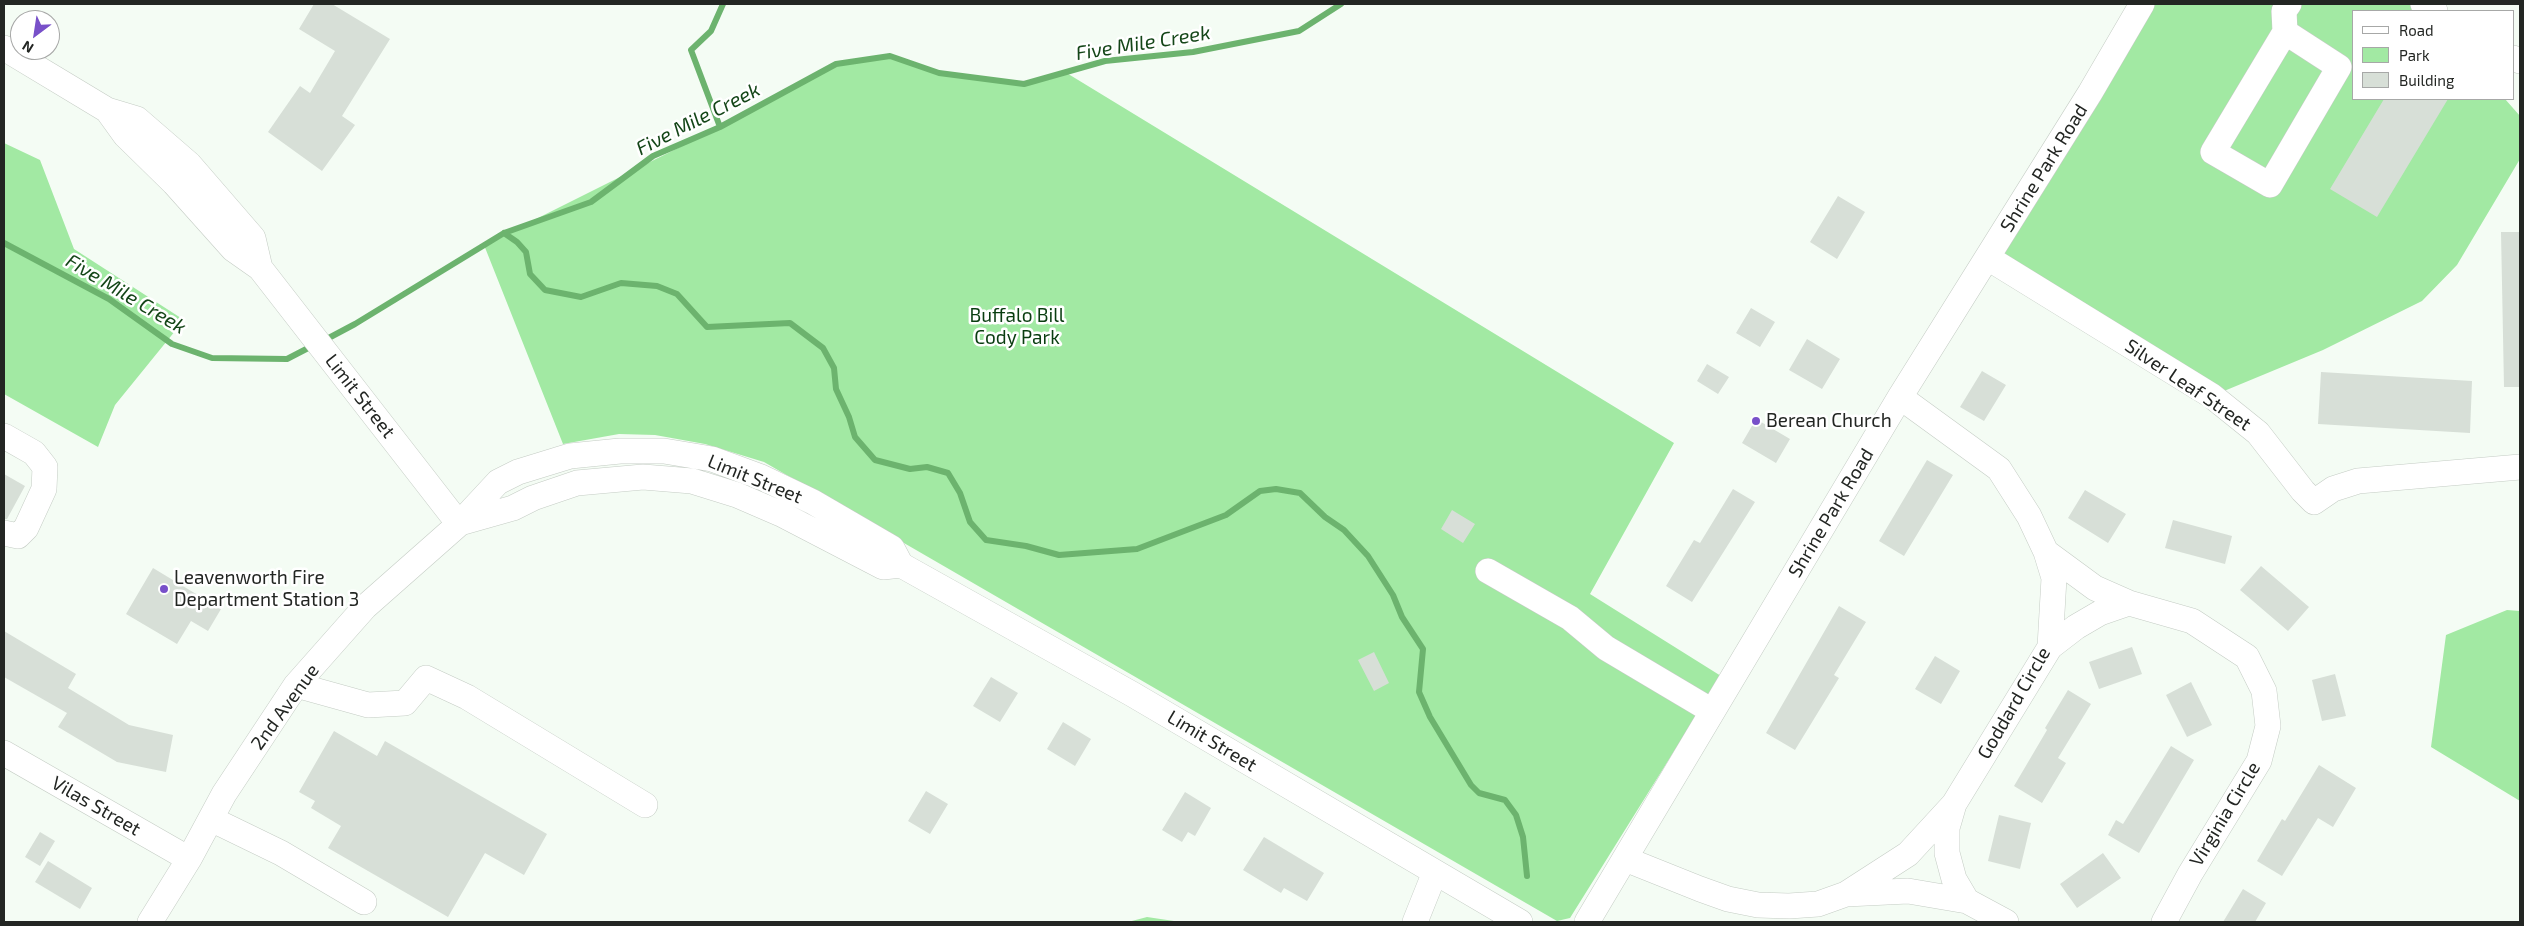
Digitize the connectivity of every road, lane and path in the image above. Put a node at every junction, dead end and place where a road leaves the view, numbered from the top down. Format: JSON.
{"nodes":[{"id":1,"x":2142,"y":4,"type":"edge"},
{"id":2,"x":2289,"y":4,"type":"edge"},
{"id":3,"x":2285,"y":32,"type":"junction"},
{"id":4,"x":4,"y":48,"type":"edge"},
{"id":5,"x":1988,"y":258,"type":"junction"},
{"id":6,"x":1900,"y":398,"type":"junction"},
{"id":7,"x":4,"y":436,"type":"edge"},
{"id":8,"x":2520,"y":467,"type":"edge"},
{"id":9,"x":459,"y":524,"type":"junction"},
{"id":10,"x":4,"y":533,"type":"edge"},
{"id":11,"x":2046,"y":552,"type":"junction"},
{"id":12,"x":1488,"y":571,"type":"dead end"},
{"id":13,"x":2129,"y":603,"type":"junction"},
{"id":14,"x":2050,"y":647,"type":"junction"},
{"id":15,"x":296,"y":685,"type":"junction"},
{"id":16,"x":1712,"y":711,"type":"junction"},
{"id":17,"x":4,"y":752,"type":"edge"},
{"id":18,"x":1954,"y":804,"type":"junction"},
{"id":19,"x":645,"y":805,"type":"dead end"},
{"id":20,"x":211,"y":820,"type":"junction"},
{"id":21,"x":189,"y":859,"type":"junction"},
{"id":22,"x":1625,"y":859,"type":"junction"},
{"id":23,"x":1435,"y":872,"type":"junction"},
{"id":24,"x":1846,"y":894,"type":"junction"},
{"id":25,"x":1968,"y":901,"type":"junction"},
{"id":26,"x":364,"y":902,"type":"dead end"},
{"id":27,"x":150,"y":922,"type":"edge"},
{"id":28,"x":1416,"y":922,"type":"edge"},
{"id":29,"x":1520,"y":922,"type":"edge"},
{"id":30,"x":1587,"y":922,"type":"edge"},
{"id":31,"x":2006,"y":922,"type":"edge"},
{"id":32,"x":2164,"y":922,"type":"edge"}],
"edges":[{"from":1,"to":5,"type":"street","name":"Shrine Park Road"},
{"from":2,"to":3,"type":"street"},
{"from":3,"to":3,"type":"street"},
{"from":4,"to":9,"type":"street","name":"Limit Street"},
{"from":5,"to":6,"type":"street","name":"Shrine Park Road"},
{"from":5,"to":8,"type":"street","name":"Silver Leaf Street"},
{"from":6,"to":11,"type":"street","name":"Goddard Circle"},
{"from":6,"to":16,"type":"street","name":"Shrine Park Road"},
{"from":7,"to":10,"type":"street"},
{"from":9,"to":15,"type":"street","name":"2nd Avenue"},
{"from":9,"to":23,"type":"street","name":"Limit Street"},
{"from":11,"to":13,"type":"street","name":"Virginia Circle"},
{"from":11,"to":14,"type":"street","name":"Goddard Circle"},
{"from":12,"to":16,"type":"street"},
{"from":13,"to":14,"type":"street"},
{"from":13,"to":32,"type":"street","name":"Virginia Circle"},
{"from":14,"to":18,"type":"street","name":"Goddard Circle"},
{"from":15,"to":19,"type":"street"},
{"from":15,"to":20,"type":"street","name":"2nd Avenue"},
{"from":16,"to":22,"type":"street","name":"Shrine Park Road"},
{"from":17,"to":21,"type":"street","name":"Vilas Street"},
{"from":18,"to":24,"type":"street","name":"Goddard Circle"},
{"from":18,"to":25,"type":"street"},
{"from":20,"to":21,"type":"street","name":"2nd Avenue"},
{"from":20,"to":26,"type":"street"},
{"from":21,"to":27,"type":"street","name":"2nd Avenue"},
{"from":22,"to":24,"type":"street","name":"Goddard Circle"},
{"from":22,"to":30,"type":"street","name":"Shrine Park Road"},
{"from":23,"to":28,"type":"street"},
{"from":23,"to":29,"type":"street","name":"Limit Street"},
{"from":24,"to":25,"type":"street","name":"Goddard Circle"},
{"from":25,"to":31,"type":"street"}]}
